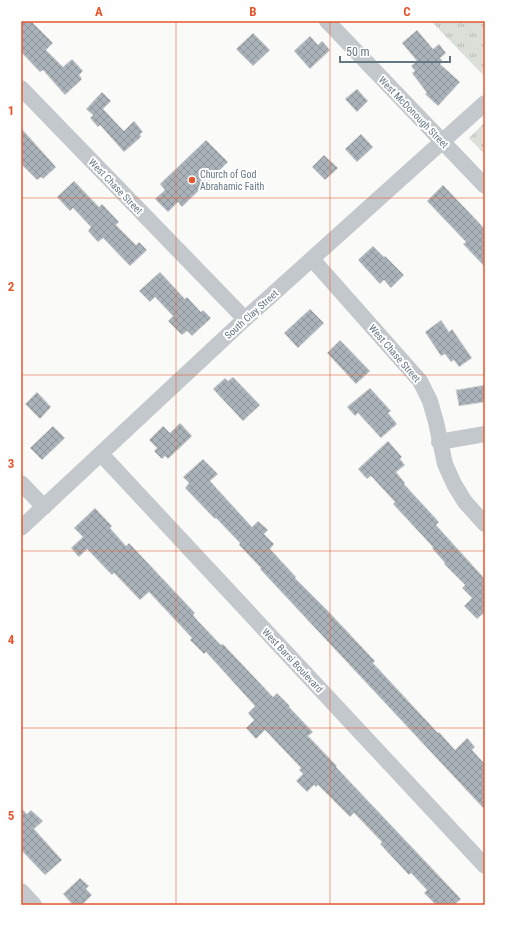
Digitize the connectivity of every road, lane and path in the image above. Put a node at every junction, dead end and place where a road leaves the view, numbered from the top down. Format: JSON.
{"nodes":[{"id":1,"x":327,"y":21,"type":"edge"},
{"id":2,"x":21,"y":88,"type":"edge"},
{"id":3,"x":485,"y":103,"type":"edge"},
{"id":4,"x":442,"y":142,"type":"junction"},
{"id":5,"x":485,"y":186,"type":"edge"},
{"id":6,"x":312,"y":259,"type":"junction"},
{"id":7,"x":244,"y":319,"type":"junction"},
{"id":8,"x":485,"y":434,"type":"edge"},
{"id":9,"x":439,"y":442,"type":"junction"},
{"id":10,"x":101,"y":454,"type":"junction"},
{"id":11,"x":21,"y":483,"type":"edge"},
{"id":12,"x":44,"y":508,"type":"junction"},
{"id":13,"x":485,"y":524,"type":"edge"},
{"id":14,"x":21,"y":528,"type":"edge"},
{"id":15,"x":485,"y":866,"type":"edge"},
{"id":16,"x":21,"y":891,"type":"edge"},
{"id":17,"x":34,"y":905,"type":"edge"}],
"edges":[{"from":1,"to":4,"type":"street","name":"West McDonough Street"},
{"from":2,"to":7,"type":"street","name":"West Chase Street"},
{"from":3,"to":4,"type":"street","name":"South Clay Street"},
{"from":4,"to":5,"type":"street","name":"West McDonough Street"},
{"from":4,"to":6,"type":"street","name":"South Clay Street"},
{"from":6,"to":7,"type":"street","name":"South Clay Street"},
{"from":6,"to":9,"type":"street","name":"West Chase Street"},
{"from":7,"to":10,"type":"street","name":"South Clay Street"},
{"from":8,"to":9,"type":"street"},
{"from":9,"to":13,"type":"street","name":"West Chase Street"},
{"from":10,"to":12,"type":"street","name":"South Clay Street"},
{"from":10,"to":15,"type":"street","name":"West Barsi Boulevard"},
{"from":11,"to":12,"type":"street"},
{"from":12,"to":14,"type":"street","name":"South Clay Street"},
{"from":16,"to":17,"type":"street"}]}
